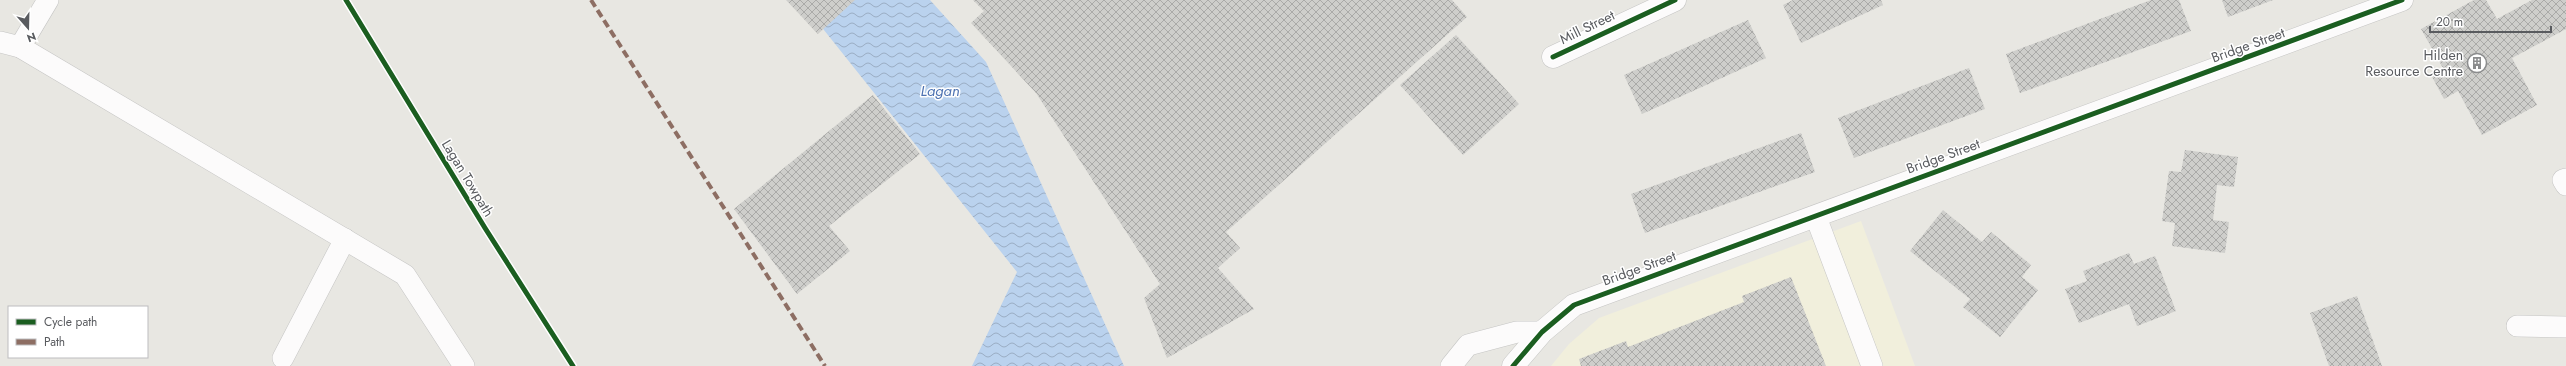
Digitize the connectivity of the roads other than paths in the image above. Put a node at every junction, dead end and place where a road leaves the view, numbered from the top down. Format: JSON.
{"nodes":[{"id":1,"x":48,"y":0,"type":"edge"},
{"id":2,"x":1675,"y":0,"type":"edge"},
{"id":3,"x":2402,"y":0,"type":"edge"},
{"id":4,"x":1634,"y":8,"type":"edge"},
{"id":5,"x":10,"y":44,"type":"edge"},
{"id":6,"x":1553,"y":57,"type":"dead end"},
{"id":7,"x":2566,"y":179,"type":"edge"},
{"id":8,"x":2566,"y":185,"type":"edge"},
{"id":9,"x":1816,"y":216,"type":"junction"},
{"id":10,"x":345,"y":239,"type":"junction"},
{"id":11,"x":2517,"y":326,"type":"dead end"},
{"id":12,"x":2566,"y":327,"type":"edge"},
{"id":13,"x":1542,"y":332,"type":"junction"},
{"id":14,"x":283,"y":358,"type":"dead end"},
{"id":15,"x":464,"y":366,"type":"edge"},
{"id":16,"x":1451,"y":366,"type":"edge"},
{"id":17,"x":1513,"y":366,"type":"edge"},
{"id":18,"x":1872,"y":366,"type":"edge"}],
"edges":[{"from":1,"to":5,"type":"lane"},
{"from":2,"to":4,"type":"street","name":"Mill Street"},
{"from":3,"to":9,"type":"street","name":"Bridge Street"},
{"from":4,"to":6,"type":"street","name":"Mill Street"},
{"from":5,"to":10,"type":"lane"},
{"from":7,"to":8,"type":"lane"},
{"from":9,"to":13,"type":"street","name":"Bridge Street"},
{"from":9,"to":18,"type":"lane"},
{"from":10,"to":14,"type":"lane"},
{"from":10,"to":15,"type":"lane"},
{"from":11,"to":12,"type":"lane"},
{"from":13,"to":16,"type":"lane"},
{"from":13,"to":17,"type":"street","name":"Bridge Street"}]}
